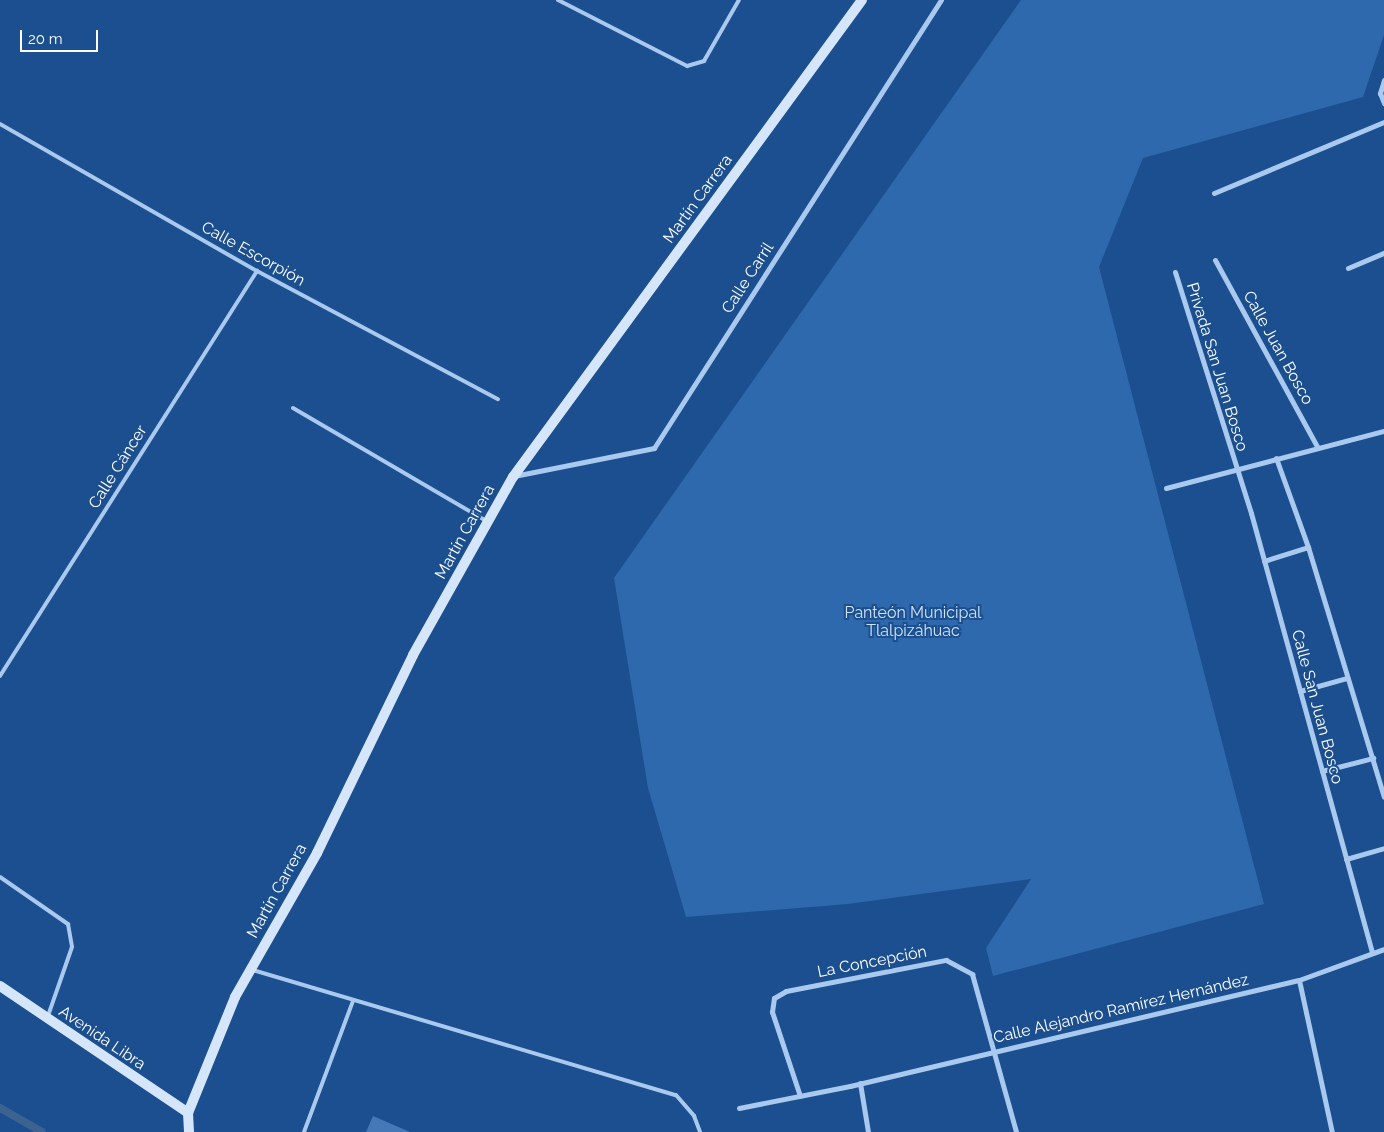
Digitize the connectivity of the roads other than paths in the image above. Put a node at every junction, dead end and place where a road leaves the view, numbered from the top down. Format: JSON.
{"nodes":[{"id":1,"x":558,"y":0,"type":"edge"},
{"id":2,"x":739,"y":0,"type":"edge"},
{"id":3,"x":862,"y":0,"type":"edge"},
{"id":4,"x":941,"y":0,"type":"edge"},
{"id":5,"x":1384,"y":80,"type":"edge"},
{"id":6,"x":1384,"y":104,"type":"edge"},
{"id":7,"x":1384,"y":122,"type":"edge"},
{"id":8,"x":0,"y":124,"type":"edge"},
{"id":9,"x":1214,"y":193,"type":"dead end"},
{"id":10,"x":1384,"y":253,"type":"edge"},
{"id":11,"x":1215,"y":260,"type":"dead end"},
{"id":12,"x":1348,"y":268,"type":"dead end"},
{"id":13,"x":257,"y":271,"type":"junction"},
{"id":14,"x":1175,"y":272,"type":"dead end"},
{"id":15,"x":498,"y":399,"type":"dead end"},
{"id":16,"x":293,"y":408,"type":"dead end"},
{"id":17,"x":1384,"y":431,"type":"edge"},
{"id":18,"x":1318,"y":448,"type":"junction"},
{"id":19,"x":1276,"y":458,"type":"junction"},
{"id":20,"x":1235,"y":468,"type":"junction"},
{"id":21,"x":513,"y":477,"type":"junction"},
{"id":22,"x":1166,"y":488,"type":"dead end"},
{"id":23,"x":488,"y":522,"type":"junction"},
{"id":24,"x":1308,"y":547,"type":"junction"},
{"id":25,"x":1264,"y":561,"type":"junction"},
{"id":26,"x":0,"y":676,"type":"edge"},
{"id":27,"x":1346,"y":678,"type":"junction"},
{"id":28,"x":1300,"y":691,"type":"junction"},
{"id":29,"x":1373,"y":758,"type":"junction"},
{"id":30,"x":1322,"y":771,"type":"junction"},
{"id":31,"x":1384,"y":797,"type":"edge"},
{"id":32,"x":1384,"y":848,"type":"edge"},
{"id":33,"x":1346,"y":858,"type":"junction"},
{"id":34,"x":0,"y":877,"type":"edge"},
{"id":35,"x":1384,"y":949,"type":"edge"},
{"id":36,"x":1372,"y":954,"type":"junction"},
{"id":37,"x":250,"y":969,"type":"junction"},
{"id":38,"x":1299,"y":980,"type":"junction"},
{"id":39,"x":0,"y":986,"type":"edge"},
{"id":40,"x":353,"y":1001,"type":"junction"},
{"id":41,"x":47,"y":1018,"type":"junction"},
{"id":42,"x":996,"y":1050,"type":"junction"},
{"id":43,"x":860,"y":1083,"type":"junction"},
{"id":44,"x":800,"y":1096,"type":"junction"},
{"id":45,"x":739,"y":1108,"type":"dead end"},
{"id":46,"x":188,"y":1113,"type":"junction"},
{"id":47,"x":189,"y":1132,"type":"edge"},
{"id":48,"x":304,"y":1132,"type":"edge"},
{"id":49,"x":700,"y":1132,"type":"edge"},
{"id":50,"x":868,"y":1132,"type":"edge"},
{"id":51,"x":1016,"y":1132,"type":"edge"},
{"id":52,"x":1332,"y":1132,"type":"edge"}],
"edges":[{"from":1,"to":2,"type":"lane"},
{"from":3,"to":21,"type":"main road","name":"Martín Carrera"},
{"from":4,"to":21,"type":"street","name":"Calle Carril"},
{"from":5,"to":6,"type":"street"},
{"from":7,"to":9,"type":"street"},
{"from":8,"to":13,"type":"lane","name":"Calle Escorpión"},
{"from":10,"to":12,"type":"street"},
{"from":11,"to":18,"type":"street","name":"Calle Juan Bosco"},
{"from":13,"to":15,"type":"lane","name":"Calle Escorpión"},
{"from":13,"to":26,"type":"lane","name":"Calle Cáncer"},
{"from":14,"to":20,"type":"street","name":"Privada San Juan Bosco"},
{"from":16,"to":23,"type":"lane"},
{"from":17,"to":18,"type":"street"},
{"from":18,"to":19,"type":"street"},
{"from":19,"to":20,"type":"street"},
{"from":19,"to":24,"type":"street"},
{"from":20,"to":22,"type":"street"},
{"from":20,"to":25,"type":"street","name":"Calle San Juan Bosco"},
{"from":21,"to":23,"type":"main road","name":"Martín Carrera"},
{"from":23,"to":37,"type":"main road","name":"Martín Carrera"},
{"from":24,"to":25,"type":"street"},
{"from":24,"to":27,"type":"street"},
{"from":25,"to":28,"type":"street","name":"Calle San Juan Bosco"},
{"from":27,"to":28,"type":"street"},
{"from":27,"to":29,"type":"street"},
{"from":28,"to":30,"type":"street","name":"Calle San Juan Bosco"},
{"from":29,"to":30,"type":"street"},
{"from":29,"to":31,"type":"street"},
{"from":30,"to":33,"type":"street","name":"Calle San Juan Bosco"},
{"from":32,"to":33,"type":"street"},
{"from":33,"to":36,"type":"street","name":"Calle San Juan Bosco"},
{"from":34,"to":41,"type":"lane"},
{"from":35,"to":36,"type":"street","name":"Calle Alejandro Ramírez Hernández"},
{"from":36,"to":38,"type":"street","name":"Calle Alejandro Ramírez Hernández"},
{"from":37,"to":40,"type":"lane"},
{"from":37,"to":46,"type":"main road","name":"Martín Carrera"},
{"from":38,"to":42,"type":"street","name":"Calle Alejandro Ramírez Hernández"},
{"from":38,"to":52,"type":"street"},
{"from":39,"to":41,"type":"main road","name":"Avenida Libra"},
{"from":40,"to":48,"type":"lane"},
{"from":40,"to":49,"type":"lane"},
{"from":41,"to":46,"type":"main road","name":"Avenida Libra"},
{"from":42,"to":43,"type":"street","name":"Calle Alejandro Ramírez Hernández"},
{"from":42,"to":44,"type":"street","name":"La Concepción"},
{"from":42,"to":51,"type":"street","name":"La Concepción"},
{"from":43,"to":44,"type":"street","name":"Calle Alejandro Ramírez Hernández"},
{"from":43,"to":50,"type":"street"},
{"from":44,"to":45,"type":"street","name":"Calle Alejandro Ramírez Hernández"},
{"from":46,"to":47,"type":"main road","name":"Martín Carrera"}]}
